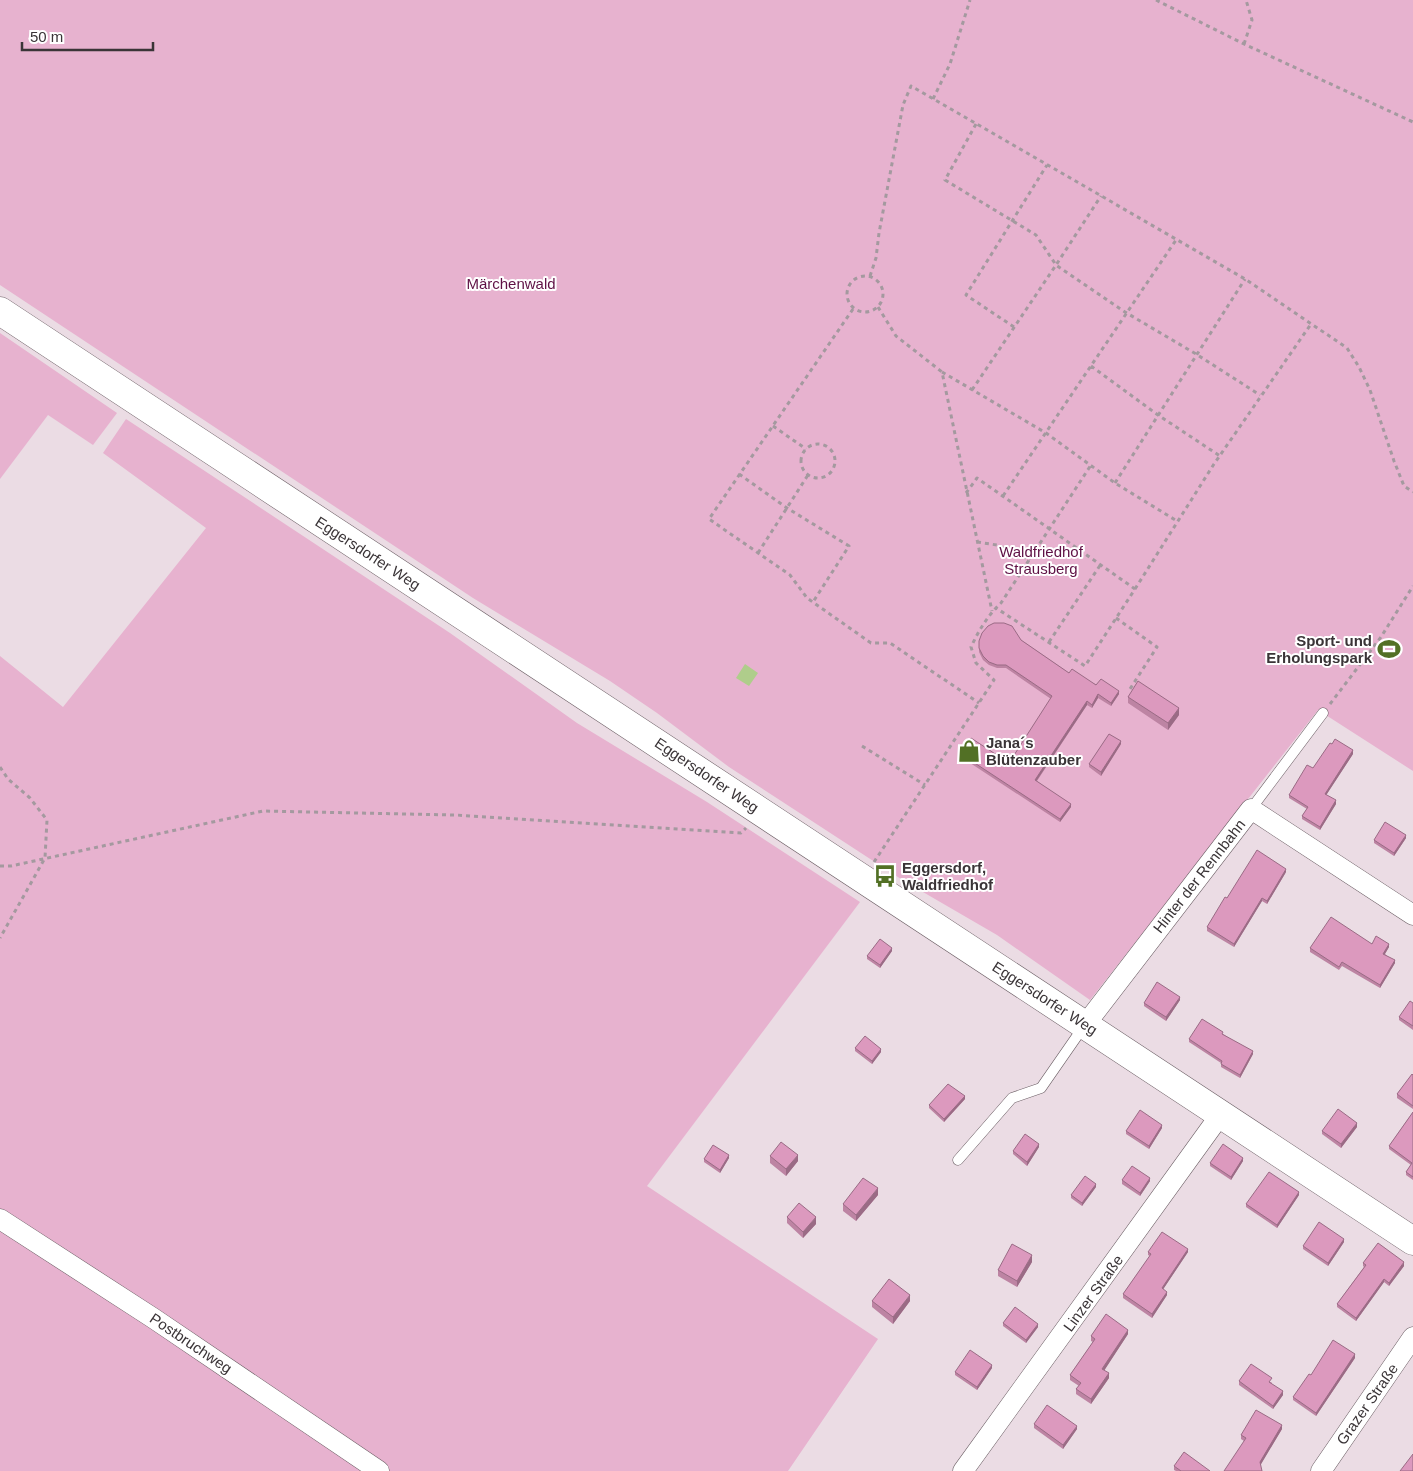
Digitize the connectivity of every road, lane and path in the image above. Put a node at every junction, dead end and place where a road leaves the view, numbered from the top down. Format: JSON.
{"nodes":[{"id":1,"x":970,"y":0,"type":"edge"},
{"id":2,"x":1156,"y":0,"type":"edge"},
{"id":3,"x":1246,"y":0,"type":"edge"},
{"id":4,"x":1244,"y":44,"type":"junction"},
{"id":5,"x":933,"y":99,"type":"junction"},
{"id":6,"x":1413,"y":122,"type":"edge"},
{"id":7,"x":976,"y":124,"type":"junction"},
{"id":8,"x":1047,"y":165,"type":"junction"},
{"id":9,"x":1101,"y":196,"type":"junction"},
{"id":10,"x":1013,"y":221,"type":"junction"},
{"id":11,"x":1176,"y":240,"type":"junction"},
{"id":12,"x":1056,"y":266,"type":"junction"},
{"id":13,"x":870,"y":276,"type":"junction"},
{"id":14,"x":1245,"y":279,"type":"junction"},
{"id":15,"x":878,"y":307,"type":"junction"},
{"id":16,"x":853,"y":309,"type":"junction"},
{"id":17,"x":0,"y":311,"type":"edge"},
{"id":18,"x":1127,"y":313,"type":"junction"},
{"id":19,"x":1311,"y":324,"type":"junction"},
{"id":20,"x":1014,"y":327,"type":"junction"},
{"id":21,"x":1196,"y":354,"type":"junction"},
{"id":22,"x":1091,"y":366,"type":"junction"},
{"id":23,"x":942,"y":372,"type":"junction"},
{"id":24,"x":972,"y":390,"type":"junction"},
{"id":25,"x":1260,"y":396,"type":"junction"},
{"id":26,"x":1158,"y":415,"type":"junction"},
{"id":27,"x":772,"y":426,"type":"junction"},
{"id":28,"x":1046,"y":434,"type":"junction"},
{"id":29,"x":806,"y":449,"type":"junction"},
{"id":30,"x":1220,"y":456,"type":"junction"},
{"id":31,"x":1091,"y":465,"type":"junction"},
{"id":32,"x":739,"y":474,"type":"junction"},
{"id":33,"x":808,"y":475,"type":"junction"},
{"id":34,"x":1115,"y":483,"type":"junction"},
{"id":35,"x":1413,"y":492,"type":"edge"},
{"id":36,"x":966,"y":493,"type":"junction"},
{"id":37,"x":1003,"y":496,"type":"junction"},
{"id":38,"x":787,"y":508,"type":"junction"},
{"id":39,"x":1177,"y":521,"type":"junction"},
{"id":40,"x":1050,"y":529,"type":"junction"},
{"id":41,"x":977,"y":542,"type":"junction"},
{"id":42,"x":758,"y":553,"type":"junction"},
{"id":43,"x":1030,"y":560,"type":"junction"},
{"id":44,"x":1101,"y":564,"type":"junction"},
{"id":45,"x":1413,"y":586,"type":"edge"},
{"id":46,"x":1135,"y":588,"type":"junction"},
{"id":47,"x":813,"y":602,"type":"junction"},
{"id":48,"x":996,"y":608,"type":"junction"},
{"id":49,"x":992,"y":612,"type":"junction"},
{"id":50,"x":1116,"y":618,"type":"junction"},
{"id":51,"x":1049,"y":642,"type":"junction"},
{"id":52,"x":1130,"y":689,"type":"dead end"},
{"id":53,"x":979,"y":703,"type":"junction"},
{"id":54,"x":1323,"y":713,"type":"joint"},
{"id":55,"x":862,"y":746,"type":"dead end"},
{"id":56,"x":0,"y":768,"type":"edge"},
{"id":57,"x":925,"y":785,"type":"junction"},
{"id":58,"x":1251,"y":809,"type":"junction"},
{"id":59,"x":762,"y":812,"type":"junction"},
{"id":60,"x":45,"y":858,"type":"junction"},
{"id":61,"x":872,"y":864,"type":"dead end"},
{"id":62,"x":0,"y":866,"type":"edge"},
{"id":63,"x":1413,"y":915,"type":"edge"},
{"id":64,"x":0,"y":938,"type":"edge"},
{"id":65,"x":1085,"y":1025,"type":"junction"},
{"id":66,"x":1221,"y":1114,"type":"junction"},
{"id":67,"x":958,"y":1160,"type":"dead end"},
{"id":68,"x":0,"y":1219,"type":"edge"},
{"id":69,"x":1413,"y":1241,"type":"edge"},
{"id":70,"x":1413,"y":1337,"type":"edge"},
{"id":71,"x":379,"y":1471,"type":"edge"},
{"id":72,"x":963,"y":1471,"type":"edge"},
{"id":73,"x":1321,"y":1471,"type":"edge"}],
"edges":[{"from":1,"to":5,"type":"path"},
{"from":2,"to":4,"type":"path"},
{"from":3,"to":4,"type":"path"},
{"from":4,"to":6,"type":"path"},
{"from":5,"to":7,"type":"path"},
{"from":5,"to":13,"type":"path"},
{"from":7,"to":8,"type":"path"},
{"from":7,"to":10,"type":"path"},
{"from":8,"to":9,"type":"path"},
{"from":8,"to":10,"type":"path"},
{"from":9,"to":11,"type":"path"},
{"from":9,"to":12,"type":"path"},
{"from":10,"to":12,"type":"path"},
{"from":10,"to":20,"type":"path"},
{"from":11,"to":14,"type":"path"},
{"from":11,"to":18,"type":"path"},
{"from":12,"to":18,"type":"path"},
{"from":12,"to":20,"type":"path"},
{"from":13,"to":15,"type":"path"},
{"from":13,"to":16,"type":"path"},
{"from":14,"to":19,"type":"path"},
{"from":14,"to":21,"type":"path"},
{"from":15,"to":16,"type":"path"},
{"from":15,"to":23,"type":"path"},
{"from":16,"to":27,"type":"path"},
{"from":17,"to":59,"type":"main road","name":"Eggersdorfer Weg"},
{"from":18,"to":21,"type":"path"},
{"from":18,"to":22,"type":"path"},
{"from":19,"to":25,"type":"path"},
{"from":19,"to":35,"type":"path"},
{"from":20,"to":24,"type":"path"},
{"from":21,"to":25,"type":"path"},
{"from":21,"to":26,"type":"path"},
{"from":22,"to":26,"type":"path"},
{"from":22,"to":28,"type":"path"},
{"from":23,"to":24,"type":"path"},
{"from":23,"to":36,"type":"path"},
{"from":24,"to":28,"type":"path"},
{"from":25,"to":30,"type":"path"},
{"from":26,"to":30,"type":"path"},
{"from":26,"to":34,"type":"path"},
{"from":27,"to":29,"type":"path"},
{"from":27,"to":32,"type":"path"},
{"from":28,"to":31,"type":"path"},
{"from":28,"to":37,"type":"path"},
{"from":29,"to":33,"type":"path"},
{"from":29,"to":33,"type":"path"},
{"from":30,"to":39,"type":"path"},
{"from":31,"to":34,"type":"path"},
{"from":31,"to":40,"type":"path"},
{"from":32,"to":38,"type":"path"},
{"from":32,"to":42,"type":"path"},
{"from":33,"to":38,"type":"path"},
{"from":34,"to":39,"type":"path"},
{"from":36,"to":37,"type":"path"},
{"from":36,"to":41,"type":"path"},
{"from":37,"to":40,"type":"path"},
{"from":38,"to":42,"type":"path"},
{"from":38,"to":47,"type":"path"},
{"from":39,"to":46,"type":"path"},
{"from":40,"to":43,"type":"path"},
{"from":40,"to":44,"type":"path"},
{"from":41,"to":43,"type":"path"},
{"from":41,"to":49,"type":"path"},
{"from":42,"to":47,"type":"path"},
{"from":43,"to":48,"type":"path"},
{"from":44,"to":46,"type":"path"},
{"from":44,"to":51,"type":"path"},
{"from":45,"to":54,"type":"path"},
{"from":46,"to":50,"type":"path"},
{"from":47,"to":53,"type":"path"},
{"from":48,"to":49,"type":"path"},
{"from":48,"to":51,"type":"path"},
{"from":49,"to":53,"type":"path"},
{"from":50,"to":51,"type":"path"},
{"from":50,"to":52,"type":"path"},
{"from":53,"to":57,"type":"path"},
{"from":54,"to":58,"type":"lane"},
{"from":55,"to":57,"type":"path"},
{"from":56,"to":60,"type":"path"},
{"from":57,"to":61,"type":"path"},
{"from":58,"to":63,"type":"street","name":"Hinter der Rennbahn"},
{"from":58,"to":65,"type":"street","name":"Hinter der Rennbahn"},
{"from":59,"to":60,"type":"path"},
{"from":59,"to":65,"type":"main road","name":"Eggersdorfer Weg"},
{"from":60,"to":62,"type":"path"},
{"from":60,"to":64,"type":"path"},
{"from":65,"to":66,"type":"main road","name":"Eggersdorfer Weg"},
{"from":65,"to":67,"type":"lane"},
{"from":66,"to":69,"type":"main road","name":"Eggersdorfer Weg"},
{"from":66,"to":72,"type":"street","name":"Linzer Straße"},
{"from":68,"to":71,"type":"street","name":"Postbruchweg"},
{"from":70,"to":73,"type":"street","name":"Grazer Straße"}]}
